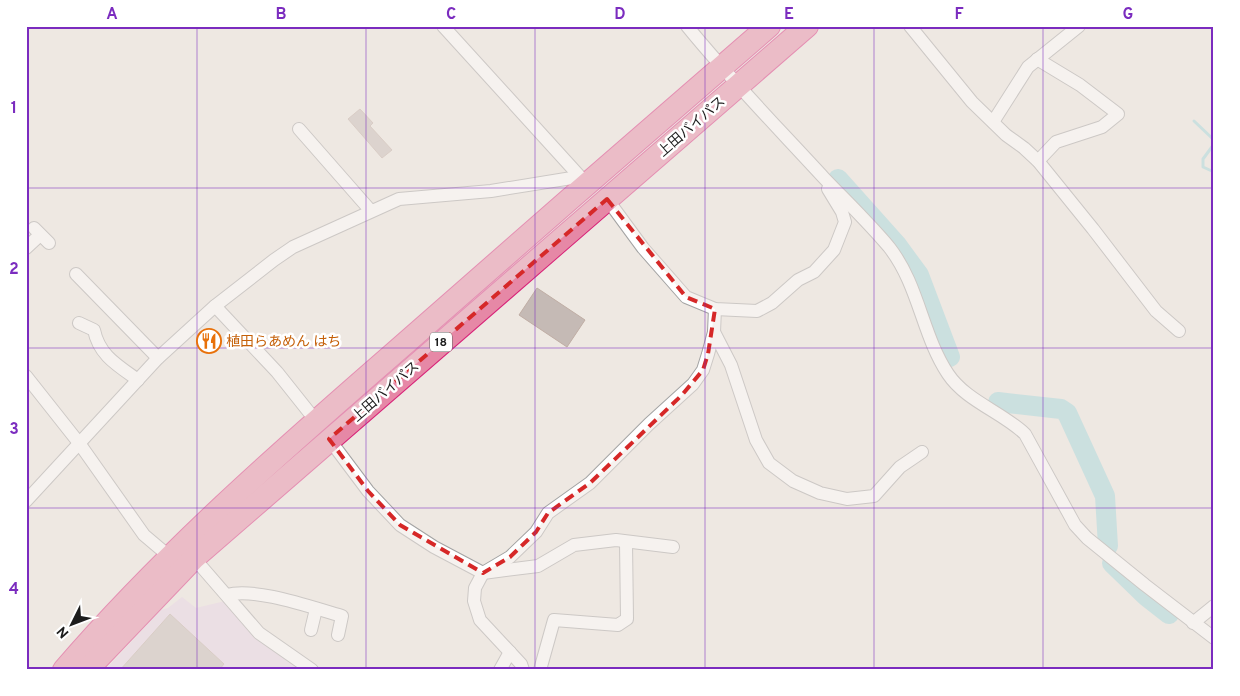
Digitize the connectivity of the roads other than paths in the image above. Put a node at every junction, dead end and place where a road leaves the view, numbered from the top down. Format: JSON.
{"nodes":[{"id":1,"x":443,"y":26,"type":"edge"},
{"id":2,"x":687,"y":26,"type":"edge"},
{"id":3,"x":769,"y":26,"type":"edge"},
{"id":4,"x":807,"y":26,"type":"edge"},
{"id":5,"x":910,"y":26,"type":"edge"},
{"id":6,"x":1079,"y":26,"type":"edge"},
{"id":7,"x":1037,"y":59,"type":"junction"},
{"id":8,"x":721,"y":68,"type":"junction"},
{"id":9,"x":738,"y":86,"type":"junction"},
{"id":10,"x":993,"y":122,"type":"junction"},
{"id":11,"x":299,"y":129,"type":"dead end"},
{"id":12,"x":1038,"y":161,"type":"junction"},
{"id":13,"x":583,"y":180,"type":"junction"},
{"id":14,"x":828,"y":182,"type":"junction"},
{"id":15,"x":607,"y":199,"type":"junction"},
{"id":16,"x":370,"y":210,"type":"junction"},
{"id":17,"x":41,"y":235,"type":"dead end"},
{"id":18,"x":26,"y":248,"type":"edge"},
{"id":19,"x":76,"y":274,"type":"dead end"},
{"id":20,"x":215,"y":306,"type":"junction"},
{"id":21,"x":715,"y":309,"type":"junction"},
{"id":22,"x":79,"y":323,"type":"dead end"},
{"id":23,"x":1179,"y":331,"type":"dead end"},
{"id":24,"x":714,"y":332,"type":"junction"},
{"id":25,"x":158,"y":358,"type":"junction"},
{"id":26,"x":26,"y":376,"type":"edge"},
{"id":27,"x":138,"y":380,"type":"junction"},
{"id":28,"x":316,"y":421,"type":"junction"},
{"id":29,"x":329,"y":439,"type":"junction"},
{"id":30,"x":79,"y":444,"type":"junction"},
{"id":31,"x":922,"y":452,"type":"dead end"},
{"id":32,"x":26,"y":501,"type":"edge"},
{"id":33,"x":626,"y":542,"type":"junction"},
{"id":34,"x":673,"y":547,"type":"dead end"},
{"id":35,"x":170,"y":557,"type":"junction"},
{"id":36,"x":194,"y":558,"type":"junction"},
{"id":37,"x":483,"y":573,"type":"junction"},
{"id":38,"x":227,"y":595,"type":"junction"},
{"id":39,"x":1214,"y":606,"type":"edge"},
{"id":40,"x":316,"y":609,"type":"junction"},
{"id":41,"x":1193,"y":623,"type":"junction"},
{"id":42,"x":311,"y":630,"type":"dead end"},
{"id":43,"x":338,"y":635,"type":"dead end"},
{"id":44,"x":1214,"y":638,"type":"edge"},
{"id":45,"x":510,"y":652,"type":"junction"},
{"id":46,"x":64,"y":670,"type":"edge"},
{"id":47,"x":87,"y":670,"type":"edge"},
{"id":48,"x":312,"y":670,"type":"edge"},
{"id":49,"x":500,"y":670,"type":"edge"},
{"id":50,"x":523,"y":670,"type":"edge"},
{"id":51,"x":540,"y":670,"type":"edge"}],
"edges":[{"from":1,"to":13,"type":"street"},
{"from":2,"to":8,"type":"street"},
{"from":3,"to":8,"type":"highway","name":"上田バイパス","number":"18"},
{"from":4,"to":9,"type":"highway","name":"上田バイパス","number":"18"},
{"from":5,"to":10,"type":"street"},
{"from":6,"to":7,"type":"street"},
{"from":7,"to":10,"type":"street"},
{"from":7,"to":12,"type":"street"},
{"from":8,"to":9,"type":"street"},
{"from":8,"to":13,"type":"highway","name":"上田バイパス","number":"18"},
{"from":9,"to":14,"type":"street"},
{"from":9,"to":15,"type":"highway","name":"上田バイパス","number":"18"},
{"from":10,"to":12,"type":"street"},
{"from":11,"to":16,"type":"street"},
{"from":12,"to":23,"type":"street"},
{"from":13,"to":16,"type":"street"},
{"from":13,"to":28,"type":"highway","name":"上田バイパス","number":"18"},
{"from":14,"to":21,"type":"street"},
{"from":14,"to":41,"type":"street"},
{"from":15,"to":21,"type":"street"},
{"from":15,"to":29,"type":"highway","name":"上田バイパス","number":"18"},
{"from":16,"to":20,"type":"street"},
{"from":17,"to":18,"type":"street"},
{"from":19,"to":25,"type":"street"},
{"from":20,"to":25,"type":"street"},
{"from":20,"to":28,"type":"street"},
{"from":21,"to":24,"type":"street"},
{"from":22,"to":27,"type":"street"},
{"from":24,"to":31,"type":"street"},
{"from":24,"to":37,"type":"street"},
{"from":25,"to":27,"type":"street"},
{"from":26,"to":30,"type":"street"},
{"from":27,"to":30,"type":"street"},
{"from":28,"to":35,"type":"highway","name":"上田バイパス","number":"18"},
{"from":29,"to":36,"type":"highway","name":"上田バイパス","number":"18"},
{"from":29,"to":37,"type":"street"},
{"from":30,"to":32,"type":"street"},
{"from":30,"to":35,"type":"street"},
{"from":33,"to":34,"type":"street"},
{"from":33,"to":37,"type":"street"},
{"from":33,"to":51,"type":"street"},
{"from":35,"to":46,"type":"highway","name":"上田バイパス","number":"18"},
{"from":36,"to":38,"type":"street"},
{"from":36,"to":47,"type":"highway","name":"上田バイパス","number":"18"},
{"from":37,"to":45,"type":"street"},
{"from":38,"to":40,"type":"street"},
{"from":38,"to":48,"type":"street"},
{"from":39,"to":41,"type":"street"},
{"from":40,"to":42,"type":"street"},
{"from":40,"to":43,"type":"street"},
{"from":41,"to":44,"type":"street"},
{"from":45,"to":49,"type":"street"},
{"from":45,"to":50,"type":"street"}]}
